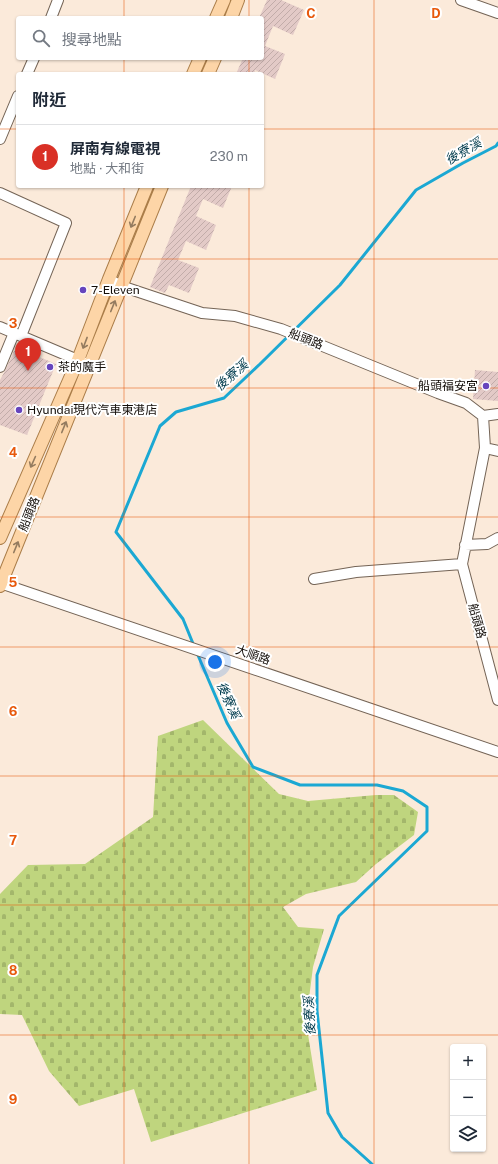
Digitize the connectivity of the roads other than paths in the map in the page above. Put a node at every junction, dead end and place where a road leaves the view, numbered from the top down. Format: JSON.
{"nodes":[{"id":1,"x":58,"y":0,"type":"edge"},
{"id":2,"x":224,"y":0,"type":"edge"},
{"id":3,"x":238,"y":0,"type":"edge"},
{"id":4,"x":461,"y":0,"type":"edge"},
{"id":5,"x":498,"y":13,"type":"edge"},
{"id":6,"x":52,"y":16,"type":"edge"},
{"id":7,"x":217,"y":16,"type":"edge"},
{"id":8,"x":232,"y":16,"type":"edge"},
{"id":9,"x":33,"y":60,"type":"edge"},
{"id":10,"x":199,"y":60,"type":"edge"},
{"id":11,"x":214,"y":60,"type":"edge"},
{"id":12,"x":28,"y":72,"type":"edge"},
{"id":13,"x":194,"y":72,"type":"edge"},
{"id":14,"x":209,"y":72,"type":"edge"},
{"id":15,"x":16,"y":101,"type":"edge"},
{"id":16,"x":0,"y":139,"type":"edge"},
{"id":17,"x":147,"y":188,"type":"edge"},
{"id":18,"x":161,"y":188,"type":"edge"},
{"id":19,"x":0,"y":193,"type":"edge"},
{"id":20,"x":110,"y":279,"type":"junction"},
{"id":21,"x":121,"y":286,"type":"junction"},
{"id":22,"x":0,"y":327,"type":"edge"},
{"id":23,"x":18,"y":334,"type":"junction"},
{"id":24,"x":84,"y":363,"type":"junction"},
{"id":25,"x":0,"y":367,"type":"edge"},
{"id":26,"x":498,"y":414,"type":"edge"},
{"id":27,"x":483,"y":416,"type":"junction"},
{"id":28,"x":485,"y":448,"type":"junction"},
{"id":29,"x":498,"y":452,"type":"edge"},
{"id":30,"x":0,"y":538,"type":"edge"},
{"id":31,"x":498,"y":538,"type":"edge"},
{"id":32,"x":464,"y":545,"type":"junction"},
{"id":33,"x":462,"y":564,"type":"junction"},
{"id":34,"x":314,"y":579,"type":"dead end"},
{"id":35,"x":0,"y":584,"type":"edge"},
{"id":36,"x":498,"y":700,"type":"edge"},
{"id":37,"x":498,"y":752,"type":"edge"}],
"edges":[{"from":1,"to":6,"type":"street"},
{"from":2,"to":7,"type":"main road"},
{"from":3,"to":8,"type":"main road"},
{"from":4,"to":5,"type":"street"},
{"from":9,"to":12,"type":"street"},
{"from":10,"to":13,"type":"main road"},
{"from":11,"to":14,"type":"main road"},
{"from":15,"to":16,"type":"street"},
{"from":17,"to":20,"type":"main road","name":"船頭路","one_way":true},
{"from":18,"to":21,"type":"main road","name":"船頭路"},
{"from":19,"to":23,"type":"street"},
{"from":20,"to":21,"type":"street","name":"船頭路"},
{"from":20,"to":24,"type":"main road","name":"船頭路","one_way":true},
{"from":24,"to":21,"type":"main road","name":"船頭路","one_way":true},
{"from":21,"to":27,"type":"street","name":"船頭路"},
{"from":22,"to":23,"type":"street"},
{"from":23,"to":24,"type":"street"},
{"from":23,"to":25,"type":"street"},
{"from":24,"to":30,"type":"main road","name":"船頭路","one_way":true},
{"from":35,"to":24,"type":"main road","name":"船頭路","one_way":true},
{"from":26,"to":27,"type":"street"},
{"from":27,"to":28,"type":"street","name":"船頭路"},
{"from":28,"to":29,"type":"street"},
{"from":28,"to":32,"type":"street","name":"船頭路"},
{"from":31,"to":32,"type":"street"},
{"from":32,"to":33,"type":"street","name":"船頭路"},
{"from":33,"to":34,"type":"street"},
{"from":33,"to":36,"type":"street","name":"船頭路"},
{"from":35,"to":37,"type":"street","name":"大順路"}]}
